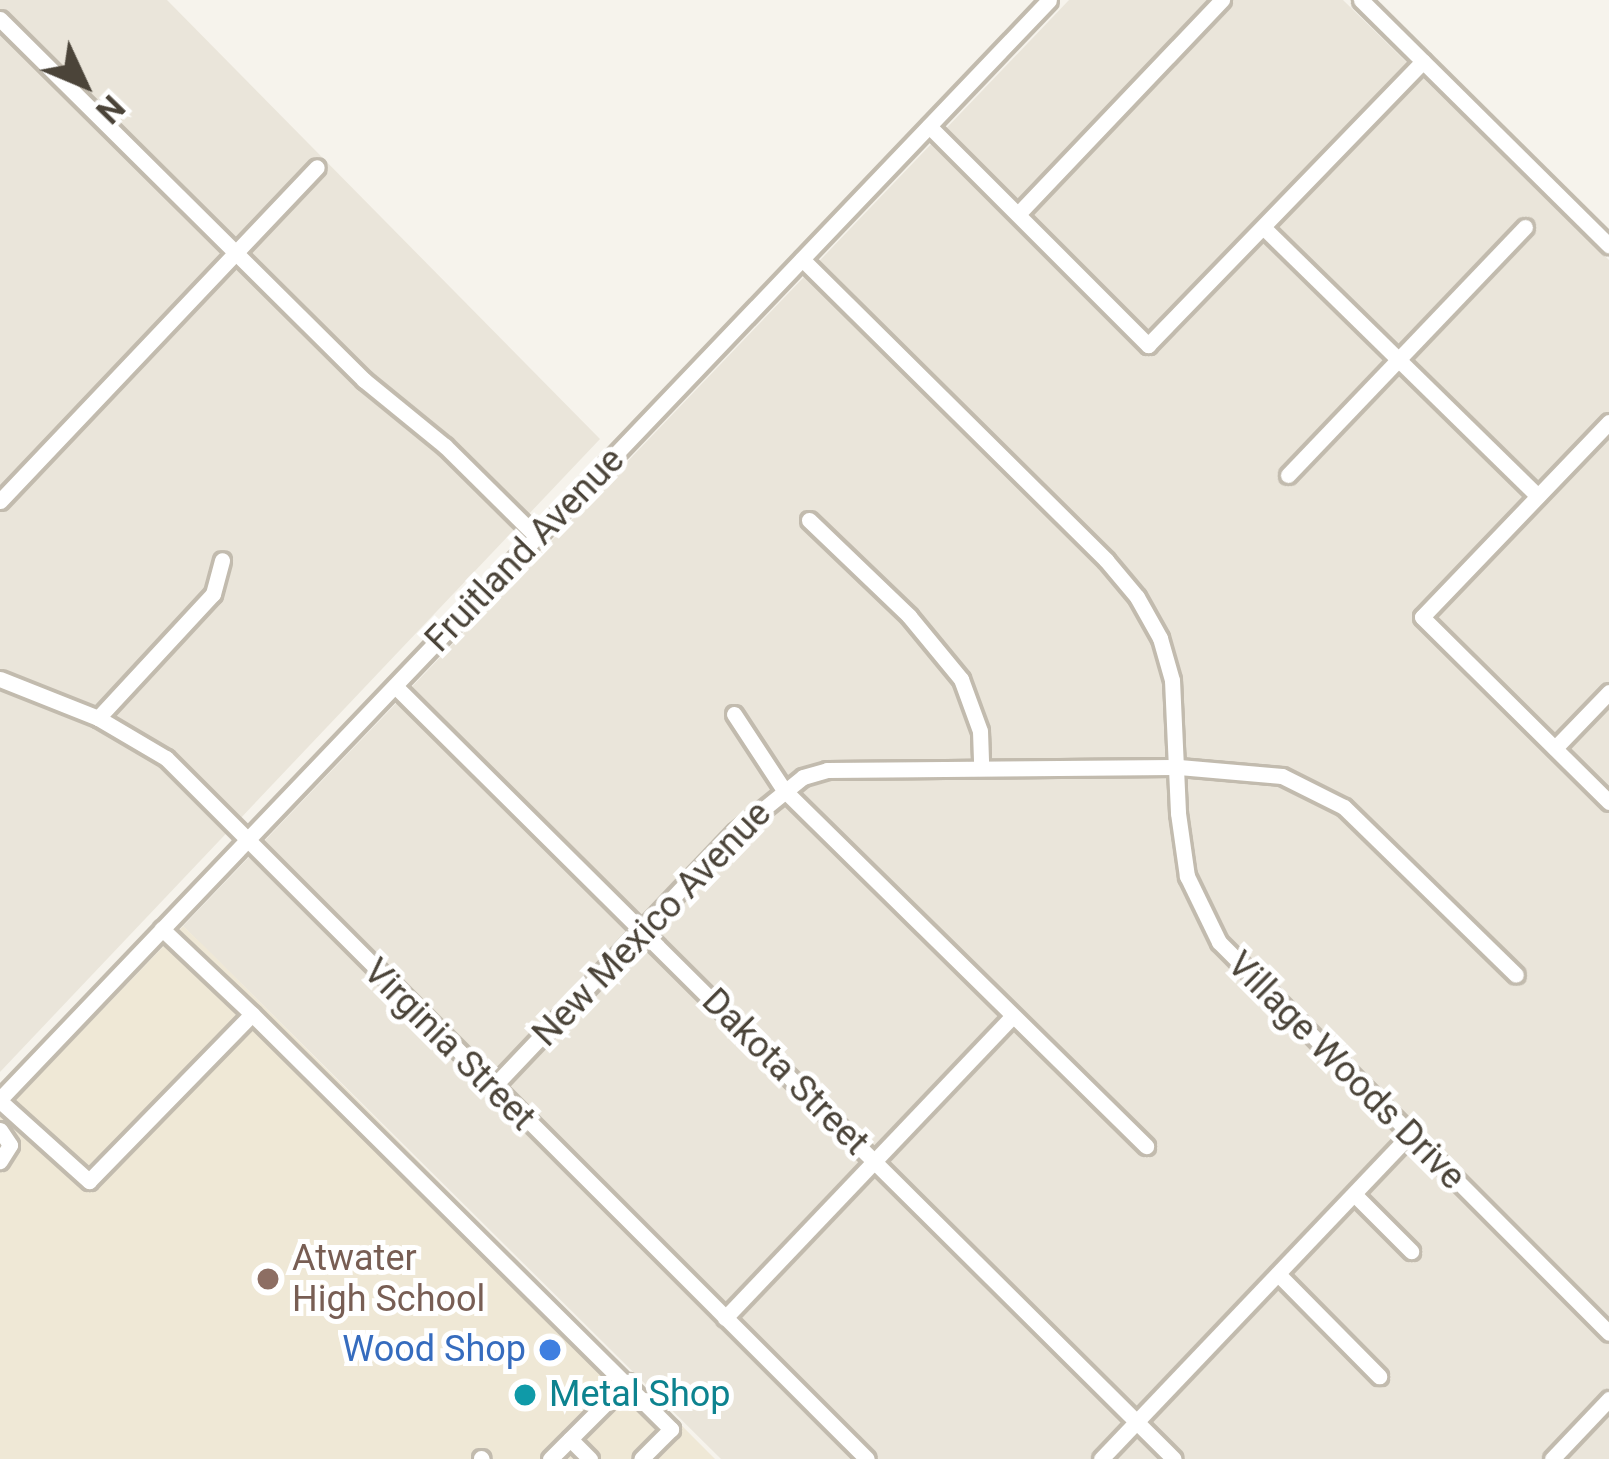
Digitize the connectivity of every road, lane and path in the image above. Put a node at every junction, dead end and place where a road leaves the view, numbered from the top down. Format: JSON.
{"nodes":[{"id":1,"x":1049,"y":0,"type":"edge"},
{"id":2,"x":1222,"y":0,"type":"edge"},
{"id":3,"x":1361,"y":0,"type":"edge"},
{"id":4,"x":0,"y":19,"type":"edge"},
{"id":5,"x":1423,"y":61,"type":"junction"},
{"id":6,"x":928,"y":126,"type":"junction"},
{"id":7,"x":317,"y":167,"type":"dead end"},
{"id":8,"x":1018,"y":214,"type":"junction"},
{"id":9,"x":1525,"y":227,"type":"dead end"},
{"id":10,"x":1264,"y":228,"type":"junction"},
{"id":11,"x":1609,"y":245,"type":"edge"},
{"id":12,"x":236,"y":252,"type":"junction"},
{"id":13,"x":802,"y":259,"type":"junction"},
{"id":14,"x":1399,"y":360,"type":"junction"},
{"id":15,"x":1609,"y":422,"type":"edge"},
{"id":16,"x":1288,"y":475,"type":"dead end"},
{"id":17,"x":1538,"y":496,"type":"junction"},
{"id":18,"x":0,"y":501,"type":"edge"},
{"id":19,"x":809,"y":520,"type":"dead end"},
{"id":20,"x":537,"y":537,"type":"junction"},
{"id":21,"x":222,"y":560,"type":"dead end"},
{"id":22,"x":0,"y":679,"type":"edge"},
{"id":23,"x":395,"y":686,"type":"junction"},
{"id":24,"x":1609,"y":692,"type":"edge"},
{"id":25,"x":734,"y":714,"type":"dead end"},
{"id":26,"x":98,"y":718,"type":"junction"},
{"id":27,"x":1555,"y":748,"type":"junction"},
{"id":28,"x":981,"y":767,"type":"junction"},
{"id":29,"x":1179,"y":767,"type":"junction"},
{"id":30,"x":784,"y":790,"type":"junction"},
{"id":31,"x":1609,"y":802,"type":"edge"},
{"id":32,"x":246,"y":840,"type":"junction"},
{"id":33,"x":162,"y":929,"type":"junction"},
{"id":34,"x":642,"y":930,"type":"junction"},
{"id":35,"x":1516,"y":976,"type":"dead end"},
{"id":36,"x":252,"y":1014,"type":"junction"},
{"id":37,"x":1013,"y":1016,"type":"junction"},
{"id":38,"x":493,"y":1087,"type":"junction"},
{"id":39,"x":0,"y":1100,"type":"edge"},
{"id":40,"x":0,"y":1130,"type":"edge"},
{"id":41,"x":1409,"y":1136,"type":"junction"},
{"id":42,"x":1146,"y":1146,"type":"dead end"},
{"id":43,"x":0,"y":1161,"type":"edge"},
{"id":44,"x":875,"y":1162,"type":"junction"},
{"id":45,"x":1354,"y":1194,"type":"junction"},
{"id":46,"x":1411,"y":1251,"type":"dead end"},
{"id":47,"x":1278,"y":1274,"type":"junction"},
{"id":48,"x":724,"y":1318,"type":"junction"},
{"id":49,"x":1609,"y":1334,"type":"edge"},
{"id":50,"x":1379,"y":1376,"type":"dead end"},
{"id":51,"x":627,"y":1382,"type":"junction"},
{"id":52,"x":1609,"y":1399,"type":"edge"},
{"id":53,"x":1137,"y":1422,"type":"junction"},
{"id":54,"x":570,"y":1439,"type":"junction"},
{"id":55,"x":550,"y":1459,"type":"edge"},
{"id":56,"x":590,"y":1459,"type":"edge"},
{"id":57,"x":641,"y":1459,"type":"edge"},
{"id":58,"x":867,"y":1459,"type":"edge"},
{"id":59,"x":1101,"y":1459,"type":"edge"},
{"id":60,"x":1174,"y":1459,"type":"edge"},
{"id":61,"x":1552,"y":1459,"type":"edge"}],
"edges":[{"from":1,"to":6,"type":"street","name":"Fruitland Avenue"},
{"from":2,"to":8,"type":"street"},
{"from":3,"to":5,"type":"street"},
{"from":4,"to":12,"type":"street"},
{"from":5,"to":10,"type":"street"},
{"from":5,"to":11,"type":"street"},
{"from":6,"to":8,"type":"street"},
{"from":6,"to":13,"type":"street","name":"Fruitland Avenue"},
{"from":7,"to":12,"type":"street"},
{"from":8,"to":10,"type":"street"},
{"from":9,"to":14,"type":"street"},
{"from":10,"to":14,"type":"street"},
{"from":12,"to":18,"type":"street"},
{"from":12,"to":20,"type":"street"},
{"from":13,"to":20,"type":"street","name":"Fruitland Avenue"},
{"from":13,"to":29,"type":"street","name":"Village Woods Drive"},
{"from":14,"to":16,"type":"street"},
{"from":14,"to":17,"type":"street"},
{"from":15,"to":17,"type":"street"},
{"from":17,"to":27,"type":"street"},
{"from":19,"to":28,"type":"street"},
{"from":20,"to":23,"type":"street","name":"Fruitland Avenue"},
{"from":21,"to":26,"type":"street"},
{"from":22,"to":26,"type":"street","name":"Virginia Street"},
{"from":23,"to":32,"type":"street","name":"Fruitland Avenue"},
{"from":23,"to":34,"type":"street","name":"Dakota Street"},
{"from":24,"to":27,"type":"street"},
{"from":25,"to":30,"type":"street"},
{"from":26,"to":32,"type":"street","name":"Virginia Street"},
{"from":27,"to":31,"type":"street"},
{"from":28,"to":29,"type":"street","name":"New Mexico Avenue"},
{"from":28,"to":30,"type":"street","name":"New Mexico Avenue"},
{"from":29,"to":35,"type":"street","name":"New Mexico Avenue"},
{"from":29,"to":41,"type":"street","name":"Village Woods Drive"},
{"from":30,"to":34,"type":"street","name":"New Mexico Avenue"},
{"from":30,"to":37,"type":"street"},
{"from":32,"to":33,"type":"street","name":"Fruitland Avenue"},
{"from":32,"to":38,"type":"street","name":"Virginia Street"},
{"from":33,"to":36,"type":"street"},
{"from":33,"to":39,"type":"street","name":"Fruitland Avenue"},
{"from":34,"to":38,"type":"street","name":"New Mexico Avenue"},
{"from":34,"to":44,"type":"street","name":"Dakota Street"},
{"from":36,"to":39,"type":"street"},
{"from":36,"to":51,"type":"street"},
{"from":37,"to":42,"type":"street"},
{"from":37,"to":44,"type":"street"},
{"from":38,"to":48,"type":"street","name":"Virginia Street"},
{"from":40,"to":43,"type":"street"},
{"from":41,"to":45,"type":"street"},
{"from":41,"to":49,"type":"street","name":"Village Woods Drive"},
{"from":44,"to":48,"type":"street"},
{"from":44,"to":53,"type":"street","name":"Dakota Street"},
{"from":45,"to":46,"type":"street"},
{"from":45,"to":47,"type":"street"},
{"from":47,"to":50,"type":"street"},
{"from":47,"to":53,"type":"street"},
{"from":48,"to":58,"type":"street","name":"Virginia Street"},
{"from":51,"to":54,"type":"street"},
{"from":51,"to":57,"type":"street"},
{"from":52,"to":61,"type":"street"},
{"from":53,"to":59,"type":"street"},
{"from":53,"to":60,"type":"street","name":"Dakota Street"},
{"from":54,"to":55,"type":"street"},
{"from":54,"to":56,"type":"street"}]}
